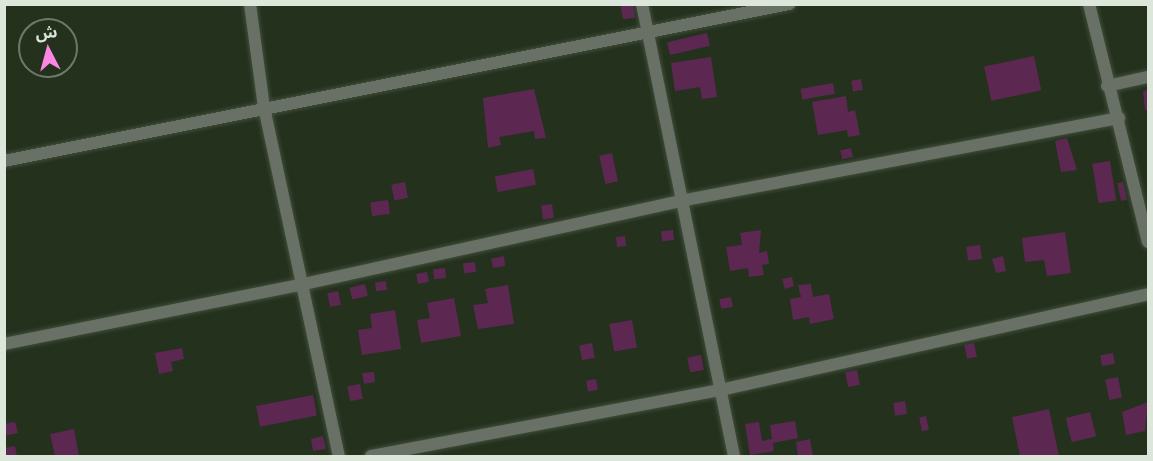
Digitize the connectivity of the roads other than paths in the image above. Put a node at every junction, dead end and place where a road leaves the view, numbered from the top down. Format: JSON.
{"nodes":[{"id":1,"x":250,"y":4,"type":"edge"},
{"id":2,"x":642,"y":4,"type":"edge"},
{"id":3,"x":789,"y":4,"type":"edge"},
{"id":4,"x":1089,"y":4,"type":"edge"},
{"id":5,"x":647,"y":33,"type":"junction"},
{"id":6,"x":1149,"y":77,"type":"edge"},
{"id":7,"x":1107,"y":86,"type":"junction"},
{"id":8,"x":264,"y":107,"type":"junction"},
{"id":9,"x":1119,"y":118,"type":"junction"},
{"id":10,"x":4,"y":161,"type":"edge"},
{"id":11,"x":680,"y":201,"type":"junction"},
{"id":12,"x":1149,"y":242,"type":"edge"},
{"id":13,"x":299,"y":285,"type":"junction"},
{"id":14,"x":1149,"y":294,"type":"edge"},
{"id":15,"x":4,"y":344,"type":"edge"},
{"id":16,"x":720,"y":390,"type":"junction"},
{"id":17,"x":339,"y":456,"type":"edge"},
{"id":18,"x":371,"y":456,"type":"edge"},
{"id":19,"x":734,"y":456,"type":"edge"}],
"edges":[{"from":1,"to":8,"type":"street"},
{"from":2,"to":5,"type":"street"},
{"from":3,"to":5,"type":"street"},
{"from":4,"to":7,"type":"street"},
{"from":5,"to":8,"type":"street"},
{"from":5,"to":11,"type":"street"},
{"from":6,"to":7,"type":"street"},
{"from":7,"to":9,"type":"street"},
{"from":8,"to":10,"type":"street"},
{"from":8,"to":13,"type":"street"},
{"from":9,"to":11,"type":"street"},
{"from":9,"to":12,"type":"street"},
{"from":11,"to":13,"type":"street"},
{"from":11,"to":16,"type":"street"},
{"from":13,"to":15,"type":"street"},
{"from":13,"to":17,"type":"street"},
{"from":14,"to":16,"type":"street"},
{"from":16,"to":18,"type":"street"},
{"from":16,"to":19,"type":"street"}]}
